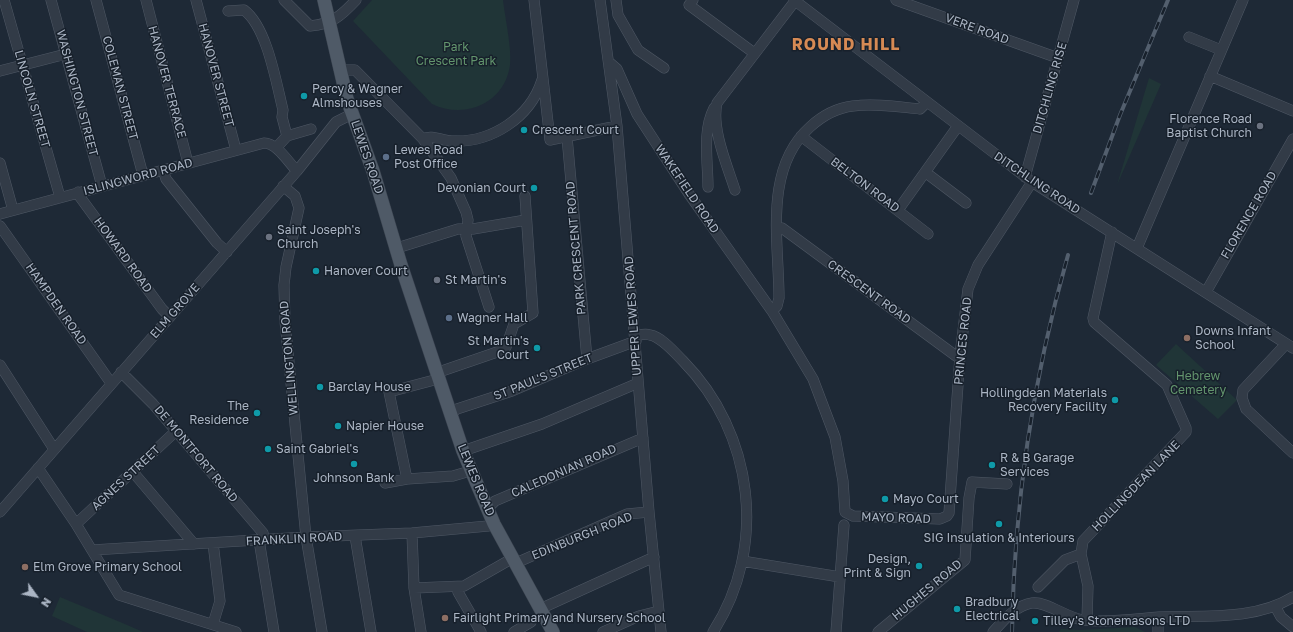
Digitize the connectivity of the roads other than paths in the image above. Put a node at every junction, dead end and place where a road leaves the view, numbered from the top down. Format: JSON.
{"nodes":[{"id":1,"x":4,"y":0,"type":"edge"},
{"id":2,"x":51,"y":0,"type":"edge"},
{"id":3,"x":96,"y":0,"type":"edge"},
{"id":4,"x":146,"y":0,"type":"edge"},
{"id":5,"x":196,"y":0,"type":"edge"},
{"id":6,"x":284,"y":0,"type":"edge"},
{"id":7,"x":324,"y":0,"type":"edge"},
{"id":8,"x":356,"y":0,"type":"edge"},
{"id":9,"x":534,"y":0,"type":"edge"},
{"id":10,"x":600,"y":0,"type":"edge"},
{"id":11,"x":616,"y":0,"type":"edge"},
{"id":12,"x":693,"y":0,"type":"edge"},
{"id":13,"x":795,"y":0,"type":"edge"},
{"id":14,"x":896,"y":0,"type":"edge"},
{"id":15,"x":1074,"y":0,"type":"edge"},
{"id":16,"x":1243,"y":0,"type":"edge"},
{"id":17,"x":920,"y":4,"type":"edge"},
{"id":18,"x":228,"y":11,"type":"dead end"},
{"id":19,"x":4,"y":18,"type":"edge"},
{"id":20,"x":330,"y":23,"type":"junction"},
{"id":21,"x":1189,"y":37,"type":"dead end"},
{"id":22,"x":1222,"y":50,"type":"junction"},
{"id":23,"x":754,"y":52,"type":"junction"},
{"id":24,"x":66,"y":54,"type":"junction"},
{"id":25,"x":1058,"y":58,"type":"junction"},
{"id":26,"x":610,"y":63,"type":"junction"},
{"id":27,"x":22,"y":65,"type":"junction"},
{"id":28,"x":664,"y":68,"type":"dead end"},
{"id":29,"x":0,"y":70,"type":"edge"},
{"id":30,"x":341,"y":70,"type":"junction"},
{"id":31,"x":1210,"y":76,"type":"junction"},
{"id":32,"x":542,"y":78,"type":"junction"},
{"id":33,"x":927,"y":102,"type":"junction"},
{"id":34,"x":717,"y":103,"type":"junction"},
{"id":35,"x":1293,"y":111,"type":"edge"},
{"id":36,"x":352,"y":114,"type":"junction"},
{"id":37,"x":618,"y":126,"type":"junction"},
{"id":38,"x":958,"y":126,"type":"junction"},
{"id":39,"x":311,"y":129,"type":"dead end"},
{"id":40,"x":287,"y":136,"type":"junction"},
{"id":41,"x":801,"y":136,"type":"junction"},
{"id":42,"x":567,"y":137,"type":"junction"},
{"id":43,"x":422,"y":139,"type":"junction"},
{"id":44,"x":1293,"y":139,"type":"edge"},
{"id":45,"x":276,"y":148,"type":"junction"},
{"id":46,"x":236,"y":150,"type":"junction"},
{"id":47,"x":0,"y":163,"type":"edge"},
{"id":48,"x":188,"y":163,"type":"junction"},
{"id":49,"x":163,"y":170,"type":"junction"},
{"id":50,"x":297,"y":171,"type":"junction"},
{"id":51,"x":925,"y":172,"type":"junction"},
{"id":52,"x":143,"y":175,"type":"junction"},
{"id":53,"x":1029,"y":180,"type":"junction"},
{"id":54,"x":102,"y":186,"type":"junction"},
{"id":55,"x":283,"y":186,"type":"junction"},
{"id":56,"x":708,"y":187,"type":"dead end"},
{"id":57,"x":735,"y":190,"type":"dead end"},
{"id":58,"x":78,"y":192,"type":"junction"},
{"id":59,"x":525,"y":196,"type":"dead end"},
{"id":60,"x":60,"y":197,"type":"junction"},
{"id":61,"x":966,"y":203,"type":"dead end"},
{"id":62,"x":13,"y":210,"type":"junction"},
{"id":63,"x":898,"y":210,"type":"junction"},
{"id":64,"x":0,"y":214,"type":"edge"},
{"id":65,"x":526,"y":220,"type":"junction"},
{"id":66,"x":0,"y":226,"type":"edge"},
{"id":67,"x":466,"y":228,"type":"junction"},
{"id":68,"x":777,"y":228,"type":"junction"},
{"id":69,"x":1112,"y":232,"type":"junction"},
{"id":70,"x":928,"y":234,"type":"dead end"},
{"id":71,"x":397,"y":248,"type":"junction"},
{"id":72,"x":1137,"y":248,"type":"junction"},
{"id":73,"x":227,"y":252,"type":"junction"},
{"id":74,"x":1206,"y":292,"type":"junction"},
{"id":75,"x":489,"y":307,"type":"dead end"},
{"id":76,"x":772,"y":311,"type":"junction"},
{"id":77,"x":170,"y":316,"type":"junction"},
{"id":78,"x":635,"y":338,"type":"junction"},
{"id":79,"x":1291,"y":345,"type":"edge"},
{"id":80,"x":960,"y":356,"type":"junction"},
{"id":81,"x":587,"y":359,"type":"junction"},
{"id":82,"x":0,"y":365,"type":"edge"},
{"id":83,"x":121,"y":372,"type":"junction"},
{"id":84,"x":440,"y":375,"type":"junction"},
{"id":85,"x":111,"y":383,"type":"junction"},
{"id":86,"x":638,"y":383,"type":"junction"},
{"id":87,"x":450,"y":414,"type":"junction"},
{"id":88,"x":176,"y":431,"type":"junction"},
{"id":89,"x":643,"y":438,"type":"junction"},
{"id":90,"x":54,"y":449,"type":"junction"},
{"id":91,"x":463,"y":451,"type":"junction"},
{"id":92,"x":1293,"y":453,"type":"edge"},
{"id":93,"x":38,"y":468,"type":"junction"},
{"id":94,"x":470,"y":471,"type":"junction"},
{"id":95,"x":132,"y":472,"type":"junction"},
{"id":96,"x":406,"y":480,"type":"junction"},
{"id":97,"x":385,"y":483,"type":"dead end"},
{"id":98,"x":1007,"y":484,"type":"dead end"},
{"id":99,"x":487,"y":509,"type":"junction"},
{"id":100,"x":0,"y":512,"type":"edge"},
{"id":101,"x":649,"y":512,"type":"junction"},
{"id":102,"x":845,"y":512,"type":"joint"},
{"id":103,"x":947,"y":516,"type":"joint"},
{"id":104,"x":76,"y":524,"type":"junction"},
{"id":105,"x":494,"y":524,"type":"junction"},
{"id":106,"x":844,"y":525,"type":"dead end"},
{"id":107,"x":412,"y":533,"type":"junction"},
{"id":108,"x":355,"y":536,"type":"junction"},
{"id":109,"x":306,"y":537,"type":"junction"},
{"id":110,"x":261,"y":540,"type":"junction"},
{"id":111,"x":213,"y":543,"type":"junction"},
{"id":112,"x":194,"y":544,"type":"junction"},
{"id":113,"x":92,"y":550,"type":"junction"},
{"id":114,"x":1081,"y":554,"type":"junction"},
{"id":115,"x":654,"y":557,"type":"junction"},
{"id":116,"x":514,"y":561,"type":"junction"},
{"id":117,"x":742,"y":561,"type":"junction"},
{"id":118,"x":840,"y":577,"type":"junction"},
{"id":119,"x":1038,"y":587,"type":"dead end"},
{"id":120,"x":414,"y":588,"type":"junction"},
{"id":121,"x":457,"y":588,"type":"junction"},
{"id":122,"x":1293,"y":597,"type":"edge"},
{"id":123,"x":1275,"y":606,"type":"junction"},
{"id":124,"x":540,"y":609,"type":"junction"},
{"id":125,"x":659,"y":611,"type":"junction"},
{"id":126,"x":1158,"y":618,"type":"junction"},
{"id":127,"x":1087,"y":620,"type":"junction"},
{"id":128,"x":531,"y":622,"type":"dead end"},
{"id":129,"x":213,"y":624,"type":"junction"},
{"id":130,"x":1293,"y":627,"type":"edge"},
{"id":131,"x":716,"y":631,"type":"edge"},
{"id":132,"x":236,"y":632,"type":"edge"},
{"id":133,"x":274,"y":632,"type":"edge"},
{"id":134,"x":322,"y":632,"type":"edge"},
{"id":135,"x":371,"y":632,"type":"edge"},
{"id":136,"x":421,"y":632,"type":"edge"},
{"id":137,"x":481,"y":632,"type":"edge"},
{"id":138,"x":514,"y":632,"type":"edge"},
{"id":139,"x":553,"y":632,"type":"edge"},
{"id":140,"x":603,"y":632,"type":"edge"},
{"id":141,"x":661,"y":632,"type":"edge"},
{"id":142,"x":836,"y":632,"type":"edge"},
{"id":143,"x":878,"y":632,"type":"edge"},
{"id":144,"x":993,"y":632,"type":"edge"},
{"id":145,"x":1158,"y":632,"type":"edge"}],
"edges":[{"from":1,"to":19,"type":"street","name":"LINCOLN STREET"},
{"from":2,"to":24,"type":"street","name":"WASHINGTON STREET"},
{"from":3,"to":52,"type":"street","name":"COLEMAN STREET"},
{"from":4,"to":48,"type":"street","name":"HANOVER TERRACE"},
{"from":5,"to":46,"type":"street","name":"HANOVER STREET"},
{"from":6,"to":20,"type":"street"},
{"from":7,"to":20,"type":"main road","name":"LEWES ROAD"},
{"from":8,"to":20,"type":"street"},
{"from":9,"to":32,"type":"street"},
{"from":10,"to":26,"type":"street","name":"UPPER LEWES ROAD"},
{"from":11,"to":28,"type":"street"},
{"from":12,"to":23,"type":"street"},
{"from":13,"to":23,"type":"street"},
{"from":13,"to":33,"type":"street","name":"DITCHLING ROAD"},
{"from":14,"to":17,"type":"street","name":"VERE ROAD"},
{"from":15,"to":25,"type":"street","name":"DITCHLING RISE"},
{"from":16,"to":22,"type":"street"},
{"from":17,"to":25,"type":"street","name":"VERE ROAD"},
{"from":18,"to":40,"type":"street"},
{"from":19,"to":27,"type":"street","name":"LINCOLN STREET"},
{"from":20,"to":30,"type":"main road","name":"LEWES ROAD"},
{"from":21,"to":22,"type":"street"},
{"from":22,"to":31,"type":"street"},
{"from":23,"to":34,"type":"street"},
{"from":24,"to":27,"type":"street"},
{"from":24,"to":54,"type":"street","name":"WASHINGTON STREET"},
{"from":25,"to":53,"type":"street","name":"DITCHLING RISE"},
{"from":26,"to":37,"type":"street","name":"UPPER LEWES ROAD"},
{"from":26,"to":76,"type":"street","name":"WAKEFIELD ROAD"},
{"from":27,"to":29,"type":"street"},
{"from":27,"to":60,"type":"street","name":"LINCOLN STREET"},
{"from":30,"to":36,"type":"main road","name":"LEWES ROAD"},
{"from":30,"to":43,"type":"street"},
{"from":31,"to":35,"type":"street"},
{"from":31,"to":72,"type":"street"},
{"from":32,"to":42,"type":"street"},
{"from":32,"to":43,"type":"street"},
{"from":33,"to":38,"type":"street","name":"DITCHLING ROAD"},
{"from":33,"to":41,"type":"street"},
{"from":34,"to":56,"type":"street"},
{"from":34,"to":57,"type":"street"},
{"from":36,"to":50,"type":"street","name":"ELM GROVE"},
{"from":36,"to":71,"type":"main road","name":"LEWES ROAD"},
{"from":37,"to":42,"type":"street"},
{"from":37,"to":78,"type":"street","name":"UPPER LEWES ROAD"},
{"from":38,"to":51,"type":"street"},
{"from":38,"to":53,"type":"street","name":"DITCHLING ROAD"},
{"from":39,"to":40,"type":"street"},
{"from":40,"to":45,"type":"street"},
{"from":41,"to":63,"type":"street","name":"BELTON ROAD"},
{"from":41,"to":68,"type":"street"},
{"from":42,"to":81,"type":"street","name":"PARK CRESCENT ROAD"},
{"from":43,"to":67,"type":"street"},
{"from":44,"to":74,"type":"street","name":"FLORENCE ROAD"},
{"from":45,"to":46,"type":"street","name":"ISLINGWORD ROAD"},
{"from":45,"to":50,"type":"street"},
{"from":46,"to":48,"type":"street","name":"ISLINGWORD ROAD"},
{"from":47,"to":62,"type":"street"},
{"from":48,"to":49,"type":"street","name":"ISLINGWORD ROAD"},
{"from":49,"to":52,"type":"street","name":"ISLINGWORD ROAD"},
{"from":49,"to":73,"type":"street"},
{"from":50,"to":55,"type":"street","name":"ELM GROVE"},
{"from":51,"to":61,"type":"street"},
{"from":51,"to":63,"type":"street"},
{"from":52,"to":54,"type":"street","name":"ISLINGWORD ROAD"},
{"from":53,"to":69,"type":"street","name":"DITCHLING ROAD"},
{"from":53,"to":80,"type":"street","name":"PRINCES ROAD"},
{"from":54,"to":58,"type":"street","name":"ISLINGWORD ROAD"},
{"from":55,"to":73,"type":"street","name":"ELM GROVE"},
{"from":55,"to":109,"type":"street","name":"WELLINGTON ROAD"},
{"from":58,"to":60,"type":"street","name":"ISLINGWORD ROAD"},
{"from":58,"to":77,"type":"street","name":"HOWARD ROAD"},
{"from":59,"to":65,"type":"street"},
{"from":60,"to":62,"type":"street","name":"ISLINGWORD ROAD"},
{"from":62,"to":64,"type":"street","name":"ISLINGWORD ROAD"},
{"from":63,"to":70,"type":"street","name":"BELTON ROAD"},
{"from":65,"to":67,"type":"street"},
{"from":65,"to":84,"type":"street"},
{"from":66,"to":85,"type":"street","name":"HAMPDEN ROAD"},
{"from":67,"to":71,"type":"street"},
{"from":67,"to":75,"type":"street"},
{"from":68,"to":76,"type":"street"},
{"from":68,"to":80,"type":"street","name":"CRESCENT ROAD"},
{"from":69,"to":72,"type":"street","name":"DITCHLING ROAD"},
{"from":69,"to":114,"type":"street","name":"HOLLINGDEAN LANE"},
{"from":71,"to":84,"type":"main road","name":"LEWES ROAD"},
{"from":72,"to":74,"type":"street","name":"DITCHLING ROAD"},
{"from":73,"to":77,"type":"street","name":"ELM GROVE"},
{"from":74,"to":79,"type":"street","name":"DITCHLING ROAD"},
{"from":76,"to":102,"type":"street","name":"WAKEFIELD ROAD"},
{"from":77,"to":83,"type":"street","name":"ELM GROVE"},
{"from":78,"to":81,"type":"street","name":"ST PAUL'S STREET"},
{"from":78,"to":86,"type":"street","name":"UPPER LEWES ROAD"},
{"from":78,"to":117,"type":"street"},
{"from":79,"to":92,"type":"street"},
{"from":80,"to":103,"type":"street","name":"PRINCES ROAD"},
{"from":81,"to":87,"type":"street","name":"ST PAUL'S STREET"},
{"from":82,"to":90,"type":"street"},
{"from":83,"to":85,"type":"street","name":"ELM GROVE"},
{"from":83,"to":88,"type":"street","name":"DE MONTFORT ROAD"},
{"from":84,"to":87,"type":"main road","name":"LEWES ROAD"},
{"from":84,"to":96,"type":"street"},
{"from":85,"to":90,"type":"street","name":"ELM GROVE"},
{"from":86,"to":89,"type":"street","name":"UPPER LEWES ROAD"},
{"from":86,"to":91,"type":"street"},
{"from":87,"to":91,"type":"main road","name":"LEWES ROAD"},
{"from":88,"to":95,"type":"street","name":"AGNES STREET"},
{"from":88,"to":110,"type":"street","name":"DE MONTFORT ROAD"},
{"from":89,"to":99,"type":"street","name":"CALEDONIAN ROAD"},
{"from":89,"to":101,"type":"street","name":"UPPER LEWES ROAD"},
{"from":90,"to":93,"type":"street","name":"ELM GROVE"},
{"from":91,"to":94,"type":"main road","name":"LEWES ROAD"},
{"from":93,"to":100,"type":"street","name":"ELM GROVE"},
{"from":93,"to":104,"type":"street"},
{"from":94,"to":96,"type":"street"},
{"from":94,"to":99,"type":"main road","name":"LEWES ROAD"},
{"from":95,"to":104,"type":"street","name":"AGNES STREET"},
{"from":95,"to":112,"type":"street"},
{"from":96,"to":97,"type":"street"},
{"from":98,"to":143,"type":"street","name":"HUGHES ROAD"},
{"from":99,"to":105,"type":"main road","name":"LEWES ROAD"},
{"from":101,"to":115,"type":"street","name":"UPPER LEWES ROAD"},
{"from":101,"to":116,"type":"street","name":"EDINBURGH ROAD"},
{"from":102,"to":103,"type":"street","name":"MAYO ROAD"},
{"from":104,"to":113,"type":"street"},
{"from":105,"to":107,"type":"street","name":"FRANKLIN ROAD"},
{"from":105,"to":116,"type":"main road","name":"LEWES ROAD"},
{"from":106,"to":118,"type":"street"},
{"from":107,"to":108,"type":"street","name":"FRANKLIN ROAD"},
{"from":107,"to":120,"type":"street"},
{"from":108,"to":109,"type":"street","name":"FRANKLIN ROAD"},
{"from":108,"to":135,"type":"street"},
{"from":109,"to":110,"type":"street","name":"FRANKLIN ROAD"},
{"from":109,"to":134,"type":"street","name":"WELLINGTON ROAD"},
{"from":110,"to":111,"type":"street","name":"FRANKLIN ROAD"},
{"from":110,"to":133,"type":"street"},
{"from":111,"to":112,"type":"street","name":"FRANKLIN ROAD"},
{"from":111,"to":129,"type":"street"},
{"from":112,"to":113,"type":"street","name":"FRANKLIN ROAD"},
{"from":113,"to":129,"type":"street"},
{"from":114,"to":119,"type":"street"},
{"from":114,"to":127,"type":"street"},
{"from":115,"to":124,"type":"street"},
{"from":115,"to":125,"type":"street","name":"UPPER LEWES ROAD"},
{"from":116,"to":121,"type":"street","name":"EDINBURGH ROAD"},
{"from":116,"to":124,"type":"main road","name":"LEWES ROAD"},
{"from":117,"to":118,"type":"street"},
{"from":117,"to":131,"type":"street"},
{"from":118,"to":142,"type":"street"},
{"from":120,"to":121,"type":"street"},
{"from":120,"to":136,"type":"street"},
{"from":121,"to":137,"type":"street"},
{"from":122,"to":123,"type":"street"},
{"from":123,"to":126,"type":"street"},
{"from":123,"to":130,"type":"street"},
{"from":124,"to":139,"type":"main road","name":"LEWES ROAD"},
{"from":125,"to":140,"type":"street"},
{"from":125,"to":141,"type":"street","name":"UPPER LEWES ROAD"},
{"from":126,"to":127,"type":"street"},
{"from":126,"to":145,"type":"street"},
{"from":127,"to":144,"type":"street"},
{"from":128,"to":138,"type":"street"},
{"from":129,"to":132,"type":"street"}]}
